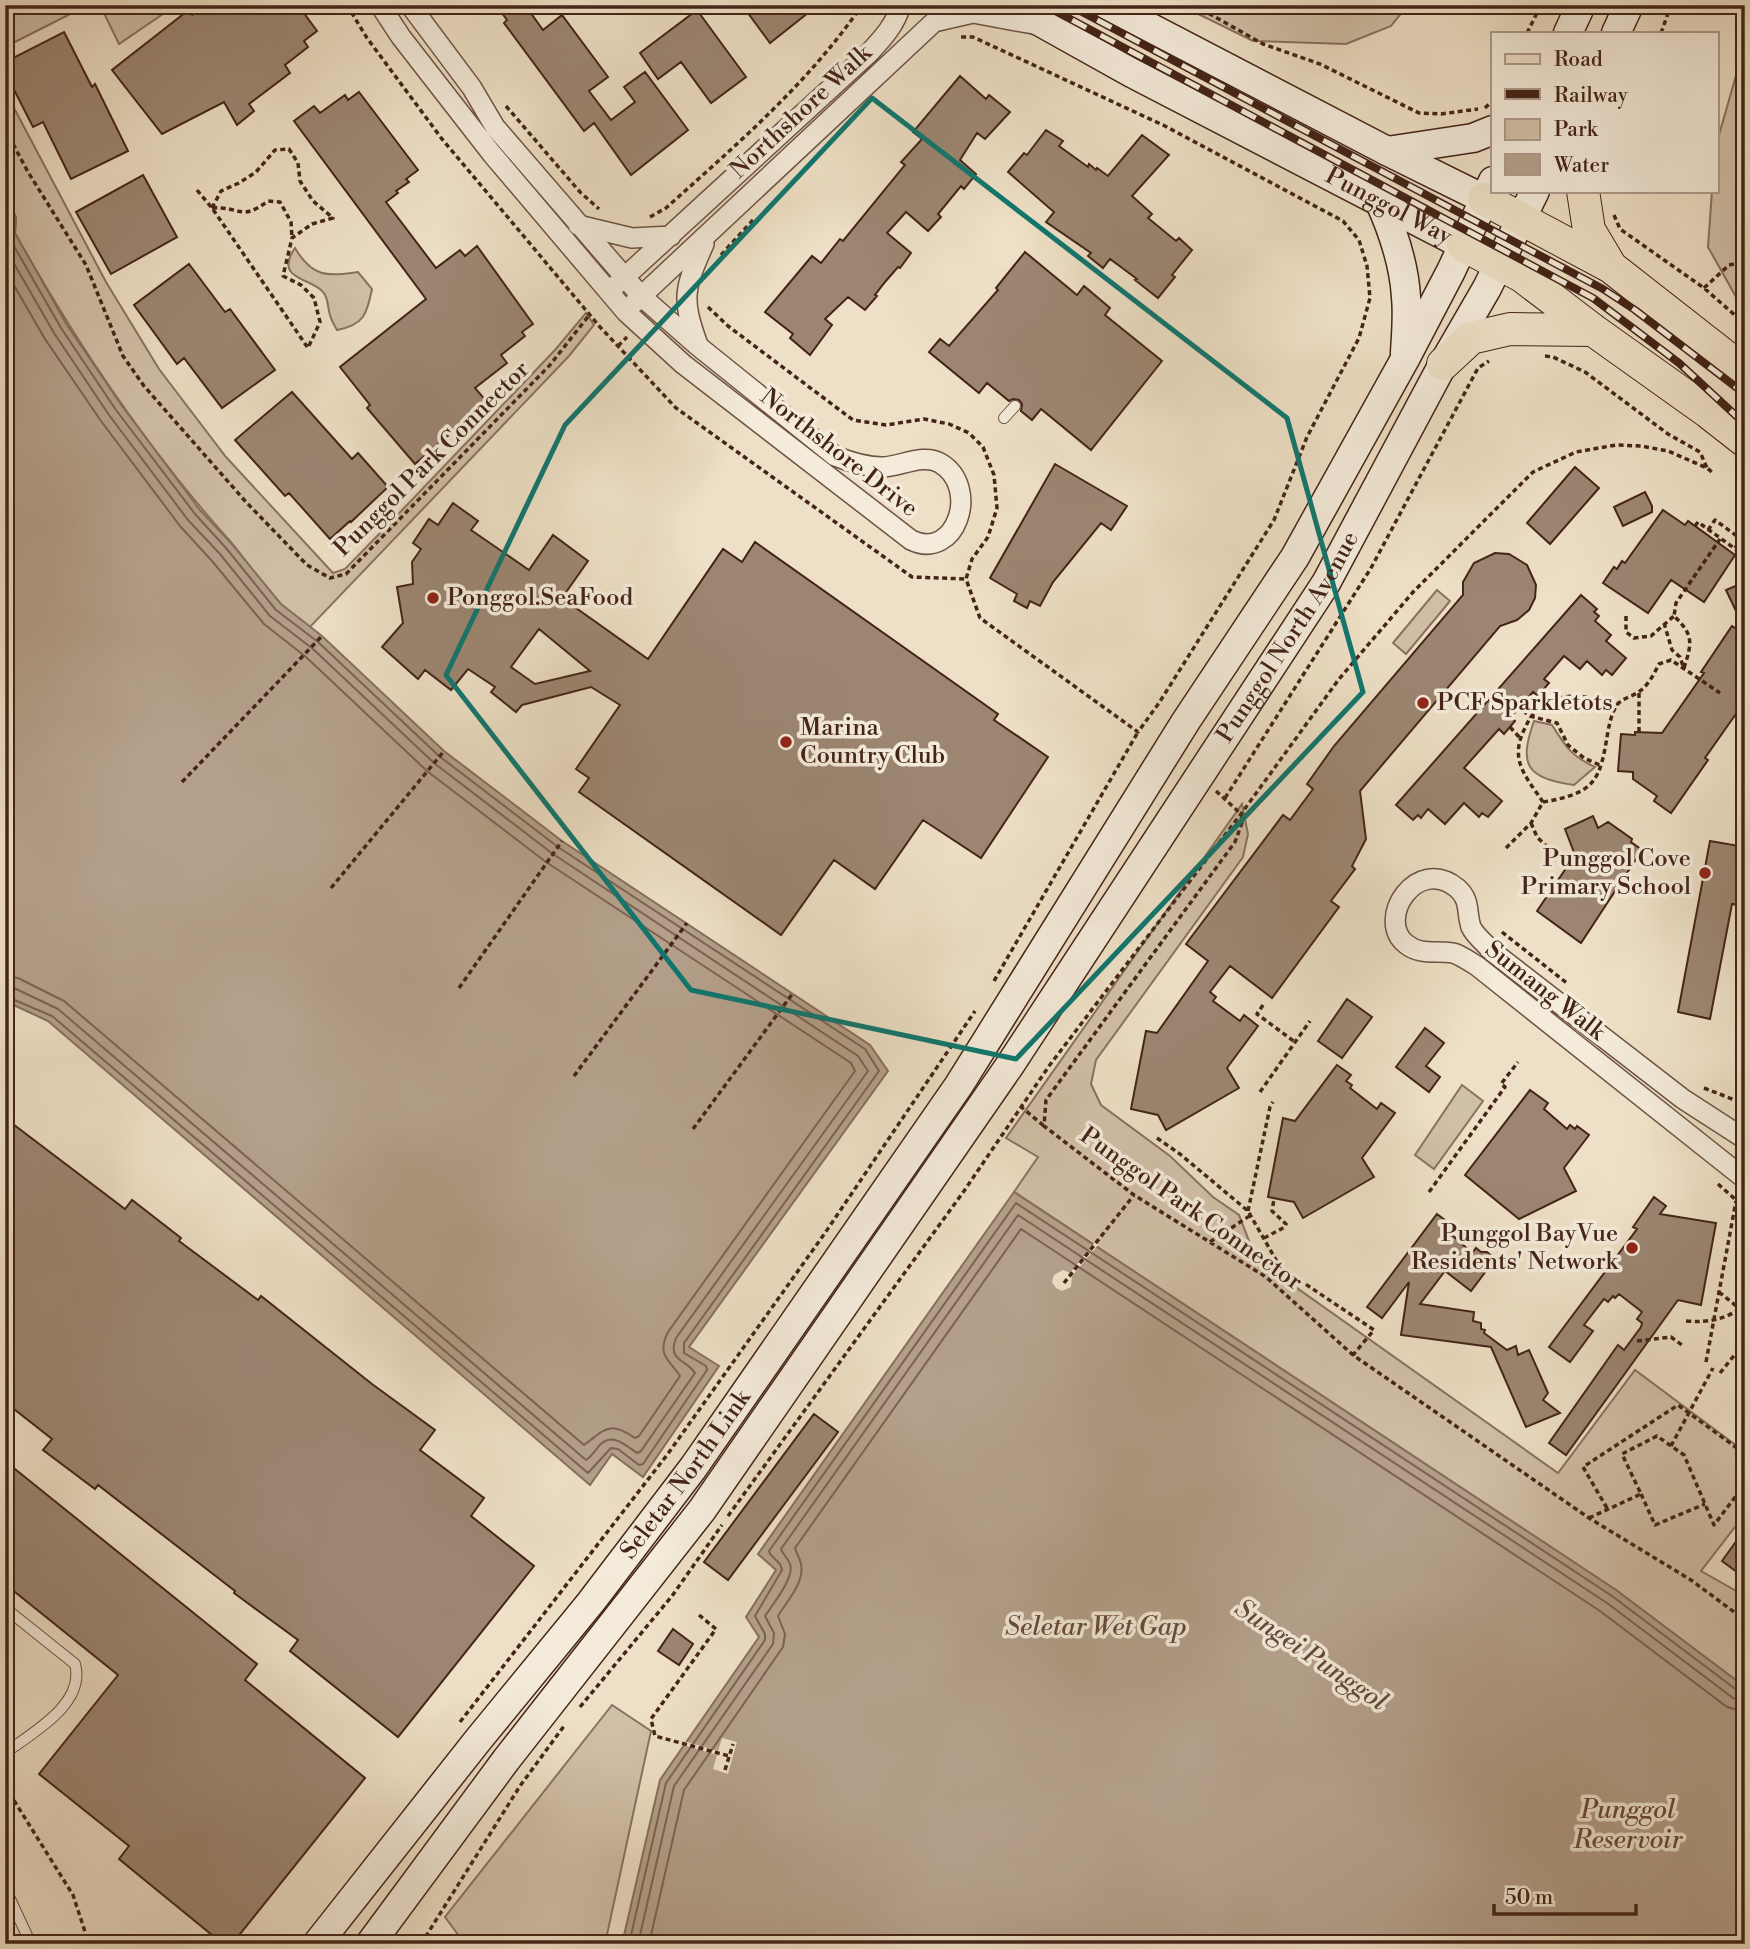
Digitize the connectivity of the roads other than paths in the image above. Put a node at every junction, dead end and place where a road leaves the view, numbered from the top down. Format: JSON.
{"nodes":[{"id":1,"x":380,"y":5,"type":"edge"},
{"id":2,"x":410,"y":5,"type":"edge"},
{"id":3,"x":901,"y":5,"type":"edge"},
{"id":4,"x":1010,"y":5,"type":"edge"},
{"id":5,"x":1107,"y":5,"type":"edge"},
{"id":6,"x":1581,"y":5,"type":"edge"},
{"id":7,"x":1629,"y":5,"type":"edge"},
{"id":8,"x":1049,"y":27,"type":"junction"},
{"id":9,"x":1568,"y":32,"type":"edge"},
{"id":10,"x":1616,"y":32,"type":"edge"},
{"id":11,"x":1491,"y":131,"type":"edge"},
{"id":12,"x":489,"y":133,"type":"junction"},
{"id":13,"x":1387,"y":151,"type":"junction"},
{"id":14,"x":1489,"y":190,"type":"edge"},
{"id":15,"x":1495,"y":192,"type":"edge"},
{"id":16,"x":1583,"y":192,"type":"edge"},
{"id":17,"x":1379,"y":200,"type":"junction"},
{"id":18,"x":1528,"y":204,"type":"edge"},
{"id":19,"x":578,"y":225,"type":"junction"},
{"id":20,"x":709,"y":233,"type":"junction"},
{"id":21,"x":671,"y":236,"type":"junction"},
{"id":22,"x":1463,"y":245,"type":"junction"},
{"id":23,"x":1499,"y":264,"type":"junction"},
{"id":24,"x":1611,"y":267,"type":"junction"},
{"id":25,"x":624,"y":277,"type":"junction"},
{"id":26,"x":608,"y":292,"type":"junction"},
{"id":27,"x":641,"y":296,"type":"junction"},
{"id":28,"x":626,"y":312,"type":"junction"},
{"id":29,"x":1593,"y":330,"type":"junction"},
{"id":30,"x":698,"y":346,"type":"junction"},
{"id":31,"x":1405,"y":359,"type":"junction"},
{"id":32,"x":1443,"y":364,"type":"junction"},
{"id":33,"x":1745,"y":373,"type":"edge"},
{"id":34,"x":1015,"y":406,"type":"dead end"},
{"id":35,"x":1004,"y":418,"type":"dead end"},
{"id":36,"x":1745,"y":441,"type":"edge"},
{"id":37,"x":1024,"y":982,"type":"joint"},
{"id":38,"x":1010,"y":1065,"type":"joint"},
{"id":39,"x":1745,"y":1139,"type":"edge"},
{"id":40,"x":1745,"y":1179,"type":"edge"},
{"id":41,"x":5,"y":1608,"type":"edge"},
{"id":42,"x":5,"y":1753,"type":"edge"},
{"id":43,"x":5,"y":1888,"type":"edge"},
{"id":44,"x":32,"y":1944,"type":"edge"},
{"id":45,"x":317,"y":1944,"type":"edge"},
{"id":46,"x":370,"y":1944,"type":"edge"}],
"edges":[{"from":1,"to":12,"type":"street","name":"Northshore Drive"},
{"from":2,"to":12,"type":"street","name":"Northshore Drive"},
{"from":3,"to":21,"type":"street","name":"Northshore Walk"},
{"from":4,"to":8,"type":"main road","name":"Punggol Way"},
{"from":5,"to":13,"type":"main road","name":"Punggol Way"},
{"from":6,"to":9,"type":"main road"},
{"from":7,"to":10,"type":"main road"},
{"from":8,"to":17,"type":"main road","name":"Punggol Way"},
{"from":8,"to":20,"type":"street","name":"Northshore Walk"},
{"from":11,"to":13,"type":"main road"},
{"from":12,"to":19,"type":"street","name":"Northshore Drive"},
{"from":12,"to":26,"type":"street","name":"Northshore Drive"},
{"from":13,"to":14,"type":"main road","name":"Punggol Way"},
{"from":14,"to":22,"type":"main road","name":"Punggol North Avenue"},
{"from":15,"to":18,"type":"main road","name":"Punggol Way"},
{"from":16,"to":24,"type":"main road"},
{"from":17,"to":22,"type":"main road","name":"Punggol Way"},
{"from":17,"to":31,"type":"main road"},
{"from":18,"to":23,"type":"main road","name":"Punggol North Avenue"},
{"from":18,"to":24,"type":"main road","name":"Punggol Way"},
{"from":19,"to":21,"type":"street"},
{"from":19,"to":25,"type":"street","name":"Northshore Drive"},
{"from":20,"to":27,"type":"street","name":"Northshore Walk"},
{"from":20,"to":30,"type":"street","name":"Northshore Walk"},
{"from":21,"to":25,"type":"street","name":"Northshore Walk"},
{"from":22,"to":23,"type":"main road","name":"Punggol Way"},
{"from":22,"to":31,"type":"main road","name":"Punggol North Avenue"},
{"from":23,"to":29,"type":"main road","name":"Punggol Way"},
{"from":23,"to":32,"type":"main road","name":"Punggol North Avenue"},
{"from":24,"to":33,"type":"main road","name":"Punggol Way"},
{"from":25,"to":26,"type":"street","name":"Northshore Walk"},
{"from":25,"to":27,"type":"street","name":"Northshore Drive"},
{"from":26,"to":28,"type":"street","name":"Northshore Drive"},
{"from":27,"to":28,"type":"street","name":"Northshore Walk"},
{"from":27,"to":30,"type":"street","name":"Northshore Drive"},
{"from":28,"to":30,"type":"street","name":"Northshore Drive"},
{"from":29,"to":32,"type":"main road"},
{"from":29,"to":36,"type":"main road","name":"Punggol Way"},
{"from":31,"to":37,"type":"main road","name":"Punggol North Avenue"},
{"from":32,"to":38,"type":"main road","name":"Punggol North Avenue"},
{"from":34,"to":35,"type":"lane"},
{"from":37,"to":45,"type":"main road","name":"Seletar North Link"},
{"from":38,"to":46,"type":"main road","name":"Seletar North Link"},
{"from":39,"to":40,"type":"street","name":"Sumang Walk"},
{"from":41,"to":42,"type":"lane"},
{"from":43,"to":44,"type":"lane"}]}
